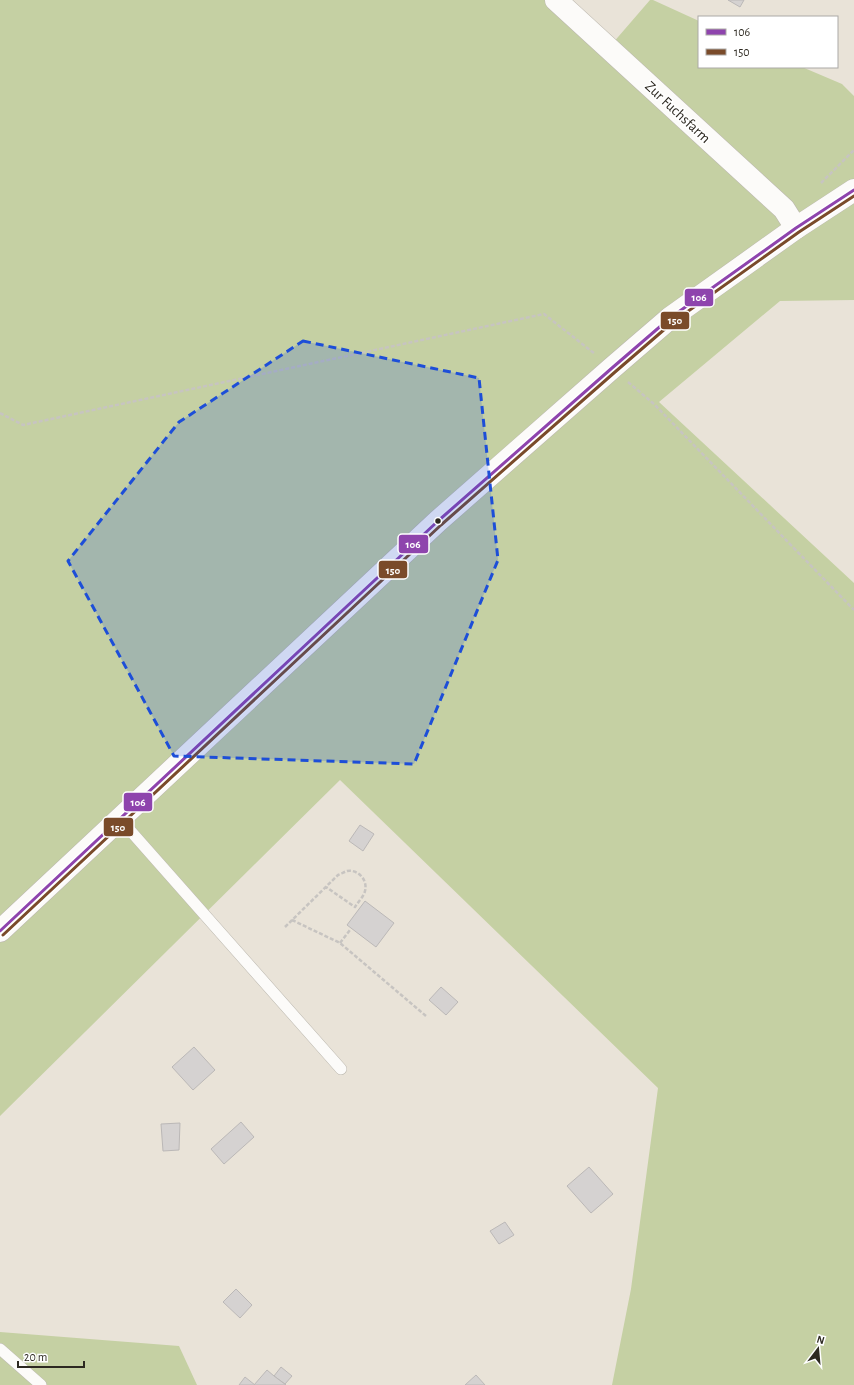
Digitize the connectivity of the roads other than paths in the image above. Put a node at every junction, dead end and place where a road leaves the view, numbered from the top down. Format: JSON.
{"nodes":[{"id":1,"x":556,"y":0,"type":"edge"},
{"id":2,"x":854,"y":190,"type":"edge"},
{"id":3,"x":796,"y":228,"type":"junction"},
{"id":4,"x":120,"y":819,"type":"junction"},
{"id":5,"x":0,"y":931,"type":"edge"},
{"id":6,"x":341,"y":1069,"type":"dead end"},
{"id":7,"x":0,"y":1349,"type":"edge"},
{"id":8,"x":40,"y":1385,"type":"edge"}],
"edges":[{"from":1,"to":3,"type":"main road","name":"Zur Fuchsfarm"},
{"from":2,"to":3,"type":"main road"},
{"from":3,"to":4,"type":"main road"},
{"from":4,"to":5,"type":"main road"},
{"from":4,"to":6,"type":"lane"},
{"from":7,"to":8,"type":"lane"}]}
